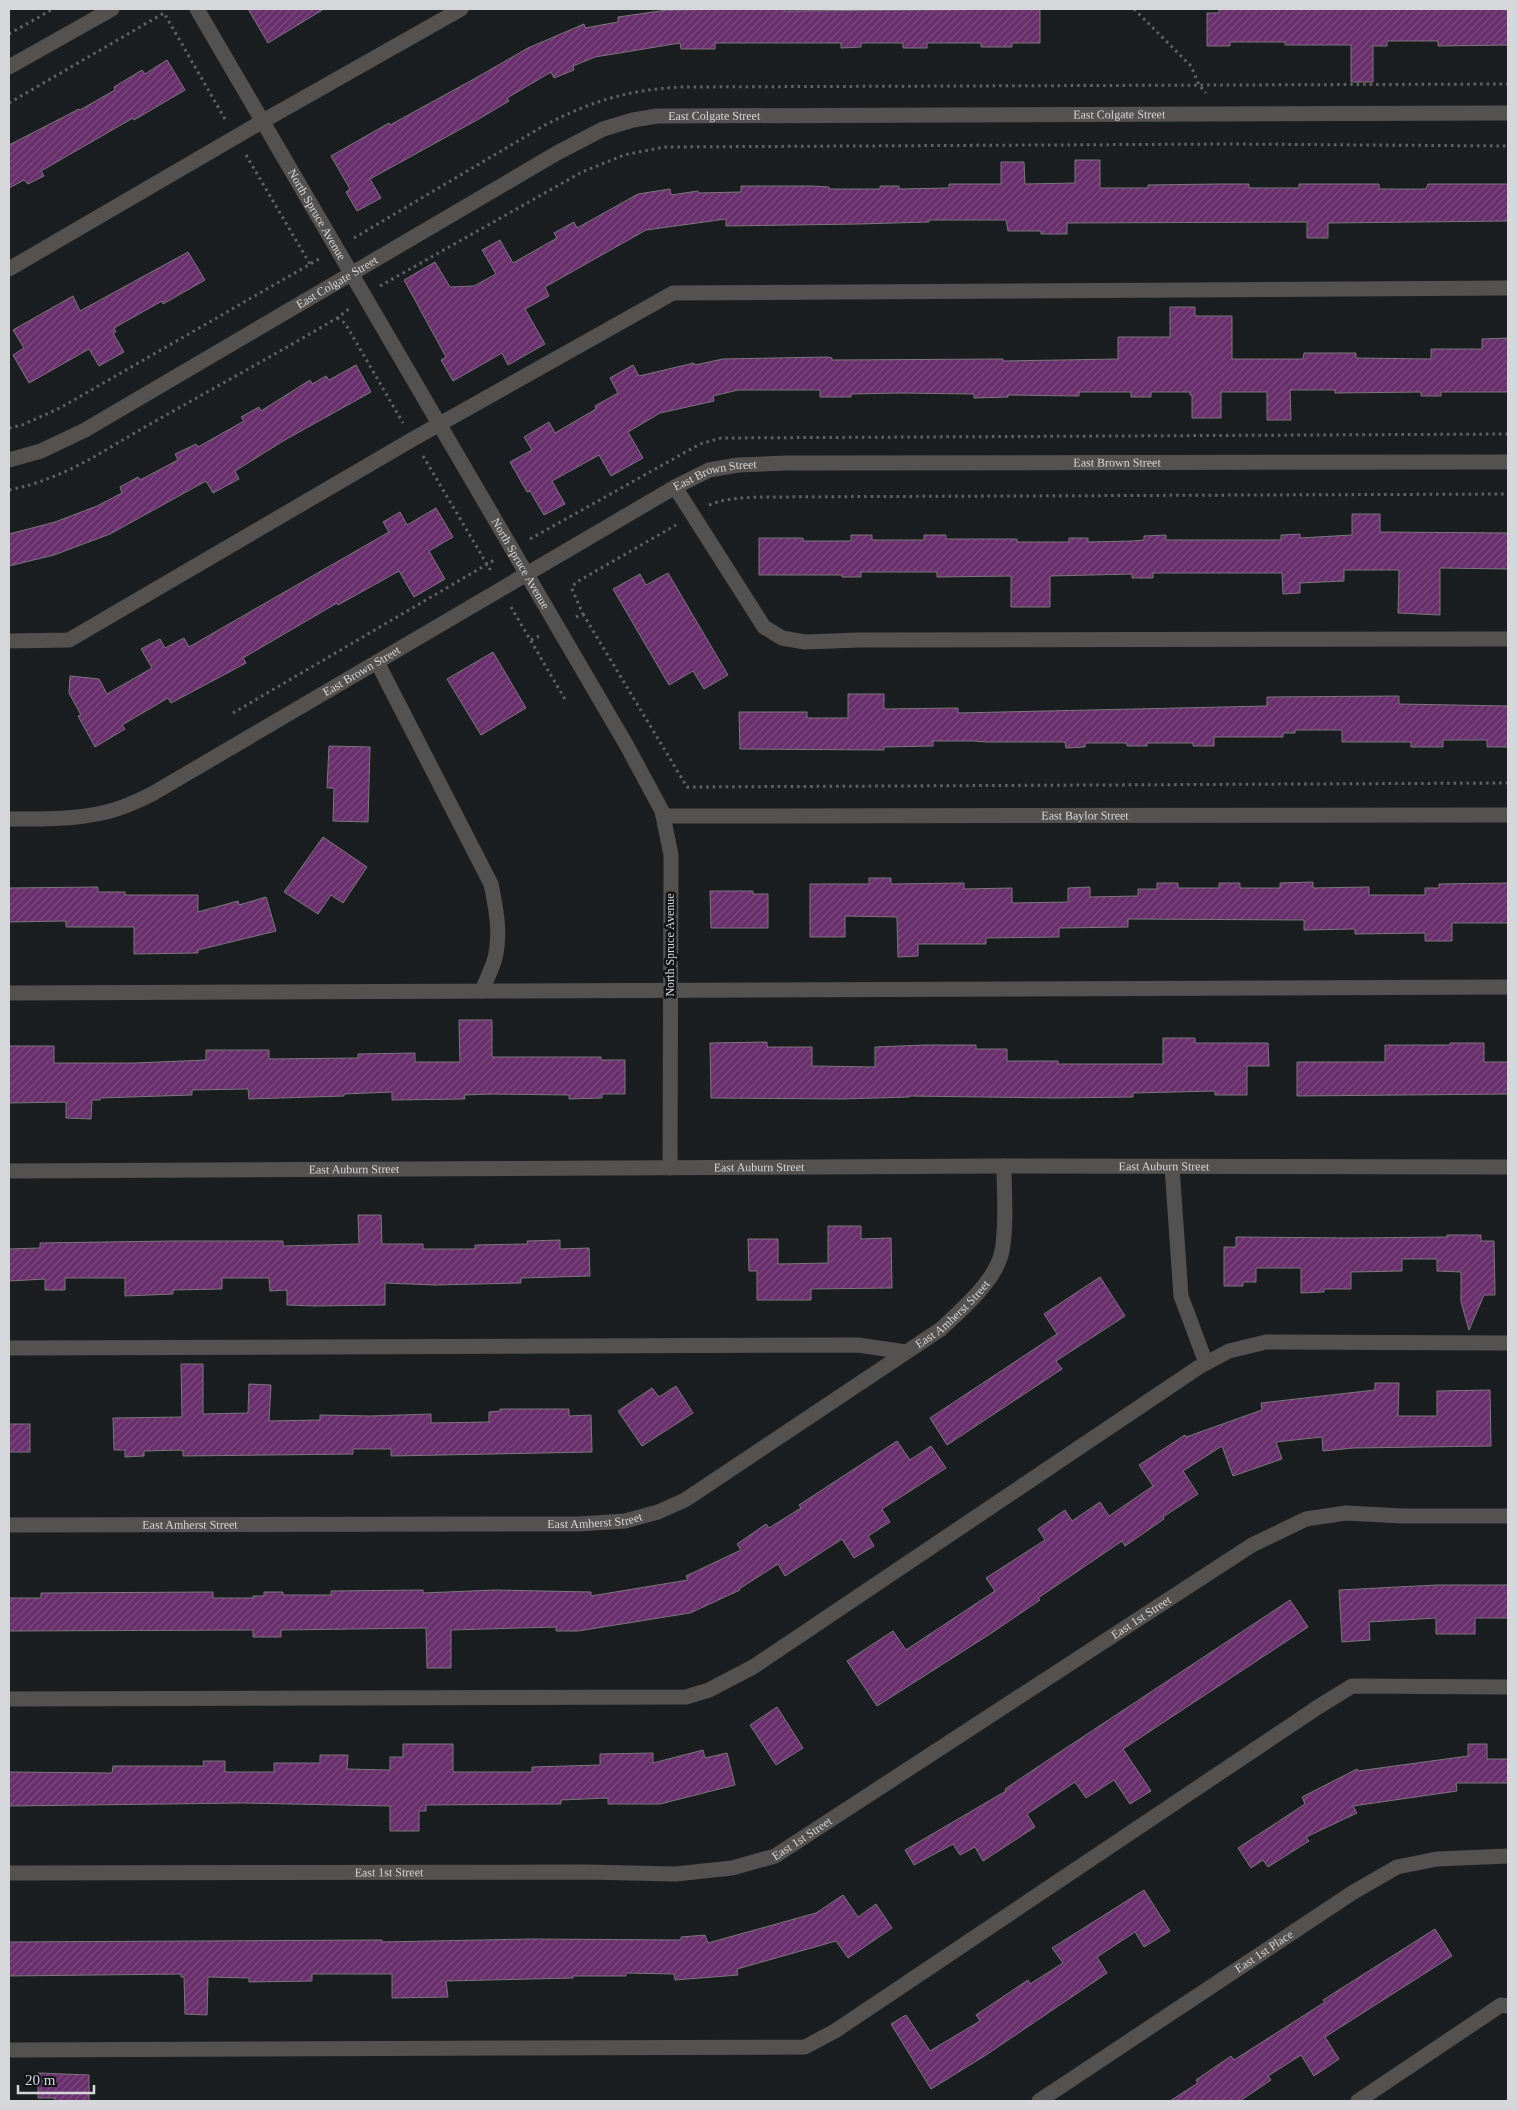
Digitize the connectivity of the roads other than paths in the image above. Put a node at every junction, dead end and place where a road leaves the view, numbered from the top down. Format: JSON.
{"nodes":[{"id":1,"x":112,"y":9,"type":"edge"},
{"id":2,"x":197,"y":9,"type":"edge"},
{"id":3,"x":460,"y":9,"type":"edge"},
{"id":4,"x":9,"y":67,"type":"edge"},
{"id":5,"x":1508,"y":113,"type":"edge"},
{"id":6,"x":263,"y":121,"type":"junction"},
{"id":7,"x":9,"y":269,"type":"edge"},
{"id":8,"x":352,"y":274,"type":"junction"},
{"id":9,"x":1508,"y":288,"type":"edge"},
{"id":10,"x":440,"y":424,"type":"junction"},
{"id":11,"x":9,"y":460,"type":"edge"},
{"id":12,"x":1508,"y":462,"type":"edge"},
{"id":13,"x":675,"y":487,"type":"junction"},
{"id":14,"x":527,"y":574,"type":"junction"},
{"id":15,"x":1508,"y":639,"type":"edge"},
{"id":16,"x":9,"y":641,"type":"edge"},
{"id":17,"x":377,"y":662,"type":"junction"},
{"id":18,"x":1508,"y":814,"type":"edge"},
{"id":19,"x":663,"y":816,"type":"junction"},
{"id":20,"x":9,"y":819,"type":"edge"},
{"id":21,"x":1508,"y":987,"type":"edge"},
{"id":22,"x":670,"y":990,"type":"junction"},
{"id":23,"x":482,"y":991,"type":"junction"},
{"id":24,"x":9,"y":993,"type":"edge"},
{"id":25,"x":1004,"y":1166,"type":"junction"},
{"id":26,"x":1172,"y":1167,"type":"junction"},
{"id":27,"x":1508,"y":1167,"type":"edge"},
{"id":28,"x":670,"y":1168,"type":"junction"},
{"id":29,"x":9,"y":1171,"type":"edge"},
{"id":30,"x":1508,"y":1343,"type":"edge"},
{"id":31,"x":9,"y":1348,"type":"edge"},
{"id":32,"x":906,"y":1352,"type":"junction"},
{"id":33,"x":1206,"y":1363,"type":"junction"},
{"id":34,"x":1508,"y":1516,"type":"edge"},
{"id":35,"x":9,"y":1525,"type":"edge"},
{"id":36,"x":1508,"y":1687,"type":"edge"},
{"id":37,"x":9,"y":1699,"type":"edge"},
{"id":38,"x":1508,"y":1856,"type":"edge"},
{"id":39,"x":9,"y":1873,"type":"edge"},
{"id":40,"x":1508,"y":2006,"type":"edge"},
{"id":41,"x":9,"y":2050,"type":"edge"},
{"id":42,"x":1039,"y":2101,"type":"edge"},
{"id":43,"x":1358,"y":2101,"type":"edge"}],
"edges":[{"from":1,"to":4,"type":"street"},
{"from":2,"to":6,"type":"street","name":"North Spruce Avenue"},
{"from":3,"to":6,"type":"street"},
{"from":5,"to":8,"type":"street","name":"East Colgate Street"},
{"from":6,"to":7,"type":"street"},
{"from":6,"to":8,"type":"street","name":"North Spruce Avenue"},
{"from":8,"to":10,"type":"street","name":"North Spruce Avenue"},
{"from":8,"to":11,"type":"street","name":"East Colgate Street"},
{"from":9,"to":10,"type":"street"},
{"from":10,"to":14,"type":"street","name":"North Spruce Avenue"},
{"from":10,"to":16,"type":"street"},
{"from":12,"to":13,"type":"street","name":"East Brown Street"},
{"from":13,"to":14,"type":"street","name":"East Brown Street"},
{"from":13,"to":15,"type":"street"},
{"from":14,"to":17,"type":"street","name":"East Brown Street"},
{"from":14,"to":19,"type":"street","name":"North Spruce Avenue"},
{"from":17,"to":20,"type":"street","name":"East Brown Street"},
{"from":17,"to":23,"type":"street"},
{"from":18,"to":19,"type":"street","name":"East Baylor Street"},
{"from":19,"to":22,"type":"street","name":"North Spruce Avenue"},
{"from":21,"to":22,"type":"street"},
{"from":22,"to":23,"type":"street"},
{"from":22,"to":28,"type":"street","name":"North Spruce Avenue"},
{"from":23,"to":24,"type":"street"},
{"from":25,"to":26,"type":"street","name":"East Auburn Street"},
{"from":25,"to":28,"type":"street","name":"East Auburn Street"},
{"from":25,"to":32,"type":"street","name":"East Amherst Street"},
{"from":26,"to":27,"type":"street","name":"East Auburn Street"},
{"from":26,"to":33,"type":"street"},
{"from":28,"to":29,"type":"street","name":"East Auburn Street"},
{"from":30,"to":33,"type":"street"},
{"from":31,"to":32,"type":"street"},
{"from":32,"to":35,"type":"street","name":"East Amherst Street"},
{"from":33,"to":37,"type":"street"},
{"from":34,"to":39,"type":"street","name":"East 1st Street"},
{"from":36,"to":41,"type":"street"},
{"from":38,"to":42,"type":"street","name":"East 1st Place"},
{"from":40,"to":43,"type":"street"}]}
